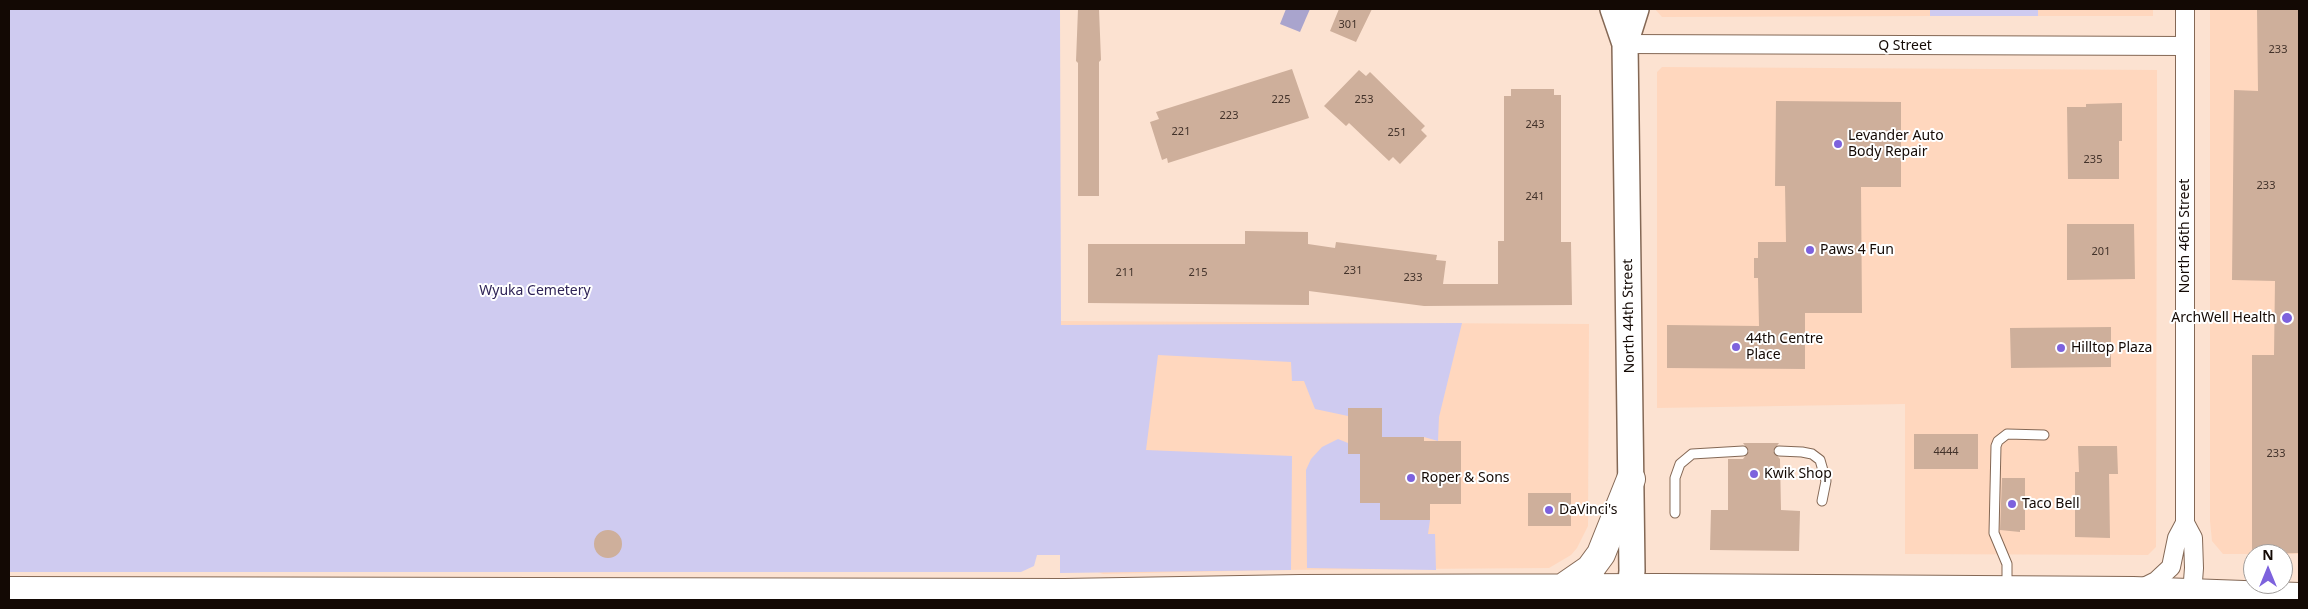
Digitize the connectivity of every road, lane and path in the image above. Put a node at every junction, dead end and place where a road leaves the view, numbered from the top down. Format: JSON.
{"nodes":[{"id":1,"x":1613,"y":9,"type":"edge"},
{"id":2,"x":1636,"y":9,"type":"edge"},
{"id":3,"x":2185,"y":9,"type":"edge"},
{"id":4,"x":1625,"y":44,"type":"junction"},
{"id":5,"x":2185,"y":46,"type":"junction"},
{"id":6,"x":2044,"y":435,"type":"dead end"},
{"id":7,"x":1744,"y":451,"type":"dead end"},
{"id":8,"x":1779,"y":451,"type":"dead end"},
{"id":9,"x":1631,"y":480,"type":"junction"},
{"id":10,"x":1822,"y":501,"type":"dead end"},
{"id":11,"x":1674,"y":512,"type":"dead end"},
{"id":12,"x":2185,"y":523,"type":"junction"},
{"id":13,"x":1561,"y":588,"type":"junction"},
{"id":14,"x":9,"y":591,"type":"edge"},
{"id":15,"x":2007,"y":591,"type":"junction"},
{"id":16,"x":2134,"y":591,"type":"junction"},
{"id":17,"x":1630,"y":594,"type":"edge"},
{"id":18,"x":502,"y":596,"type":"edge"},
{"id":19,"x":1064,"y":596,"type":"edge"},
{"id":20,"x":2189,"y":597,"type":"edge"},
{"id":21,"x":2299,"y":597,"type":"edge"}],
"edges":[{"from":1,"to":4,"type":"main road","name":"North 44th Street"},
{"from":2,"to":4,"type":"main road","name":"North 44th Street"},
{"from":3,"to":5,"type":"street","name":"North 46th Street"},
{"from":4,"to":5,"type":"street","name":"Q Street"},
{"from":4,"to":9,"type":"main road","name":"North 44th Street"},
{"from":5,"to":12,"type":"street","name":"North 46th Street"},
{"from":6,"to":15,"type":"lane"},
{"from":7,"to":11,"type":"lane"},
{"from":8,"to":10,"type":"lane"},
{"from":9,"to":13,"type":"main road"},
{"from":9,"to":17,"type":"main road","name":"North 44th Street"},
{"from":12,"to":16,"type":"street","name":"North 46th Street"},
{"from":12,"to":20,"type":"street","name":"North 46th Street"},
{"from":13,"to":17,"type":"main road"},
{"from":13,"to":19,"type":"main road"},
{"from":14,"to":18,"type":"main road"},
{"from":15,"to":16,"type":"main road"},
{"from":15,"to":17,"type":"main road"},
{"from":16,"to":20,"type":"main road"},
{"from":18,"to":19,"type":"main road"},
{"from":20,"to":21,"type":"main road"}]}
